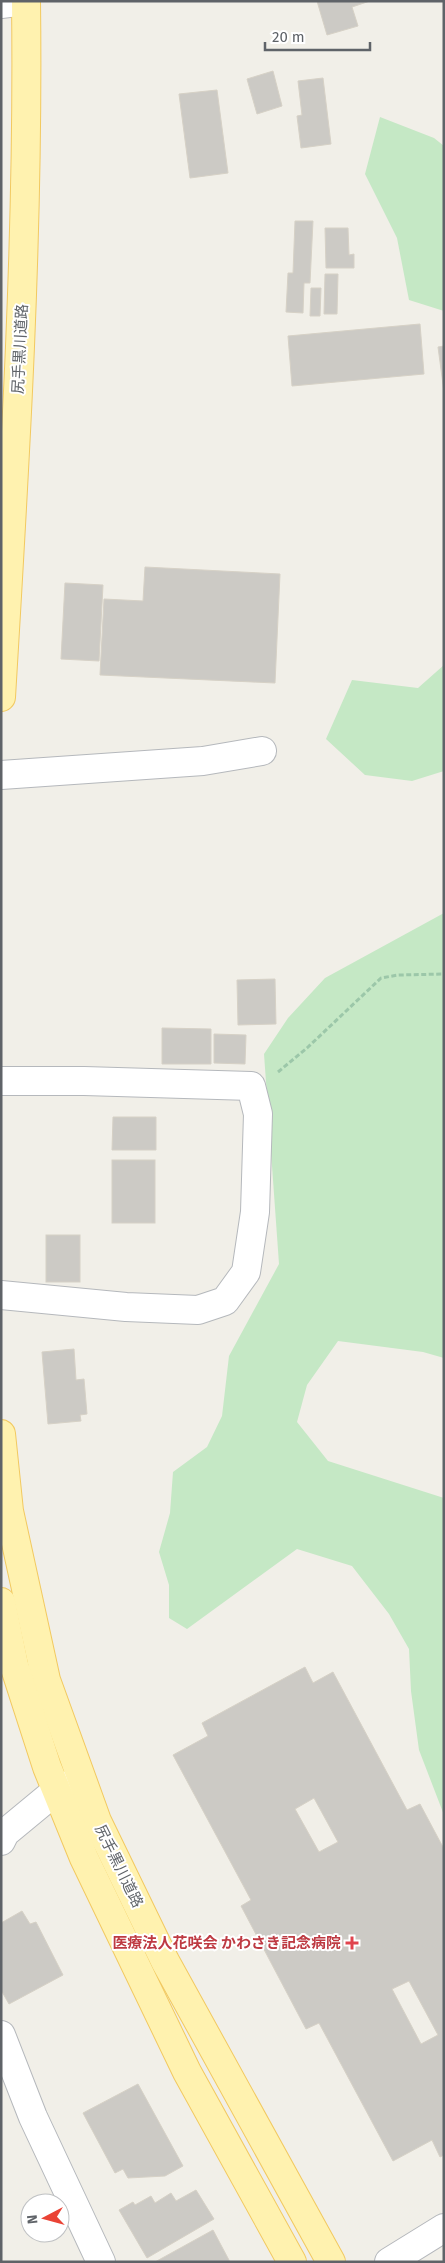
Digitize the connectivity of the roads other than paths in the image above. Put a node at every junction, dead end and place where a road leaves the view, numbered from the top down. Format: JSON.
{"nodes":[{"id":1,"x":26,"y":1,"type":"edge"},
{"id":2,"x":1,"y":4,"type":"edge"},
{"id":3,"x":6,"y":520,"type":"edge"},
{"id":4,"x":1,"y":697,"type":"edge"},
{"id":5,"x":262,"y":751,"type":"dead end"},
{"id":6,"x":1,"y":775,"type":"edge"},
{"id":7,"x":1,"y":1081,"type":"edge"},
{"id":8,"x":1,"y":1296,"type":"edge"},
{"id":9,"x":1,"y":1434,"type":"edge"},
{"id":10,"x":1,"y":1602,"type":"edge"},
{"id":11,"x":82,"y":1779,"type":"junction"},
{"id":12,"x":57,"y":1790,"type":"junction"},
{"id":13,"x":1,"y":1841,"type":"edge"},
{"id":14,"x":1,"y":2034,"type":"edge"},
{"id":15,"x":444,"y":2228,"type":"edge"},
{"id":16,"x":101,"y":2262,"type":"edge"},
{"id":17,"x":292,"y":2262,"type":"edge"},
{"id":18,"x":331,"y":2262,"type":"edge"},
{"id":19,"x":389,"y":2262,"type":"edge"}],
"edges":[{"from":1,"to":2,"type":"street"},
{"from":1,"to":3,"type":"main road","name":"尻手黒川道路"},
{"from":3,"to":4,"type":"main road","name":"尻手黒川道路"},
{"from":5,"to":6,"type":"street"},
{"from":7,"to":8,"type":"street"},
{"from":9,"to":11,"type":"main road","name":"尻手黒川道路"},
{"from":10,"to":12,"type":"main road","name":"尻手黒川道路"},
{"from":11,"to":12,"type":"street"},
{"from":11,"to":18,"type":"main road","name":"尻手黒川道路"},
{"from":12,"to":13,"type":"street"},
{"from":12,"to":17,"type":"main road","name":"尻手黒川道路"},
{"from":14,"to":16,"type":"street"},
{"from":15,"to":19,"type":"street"}]}
